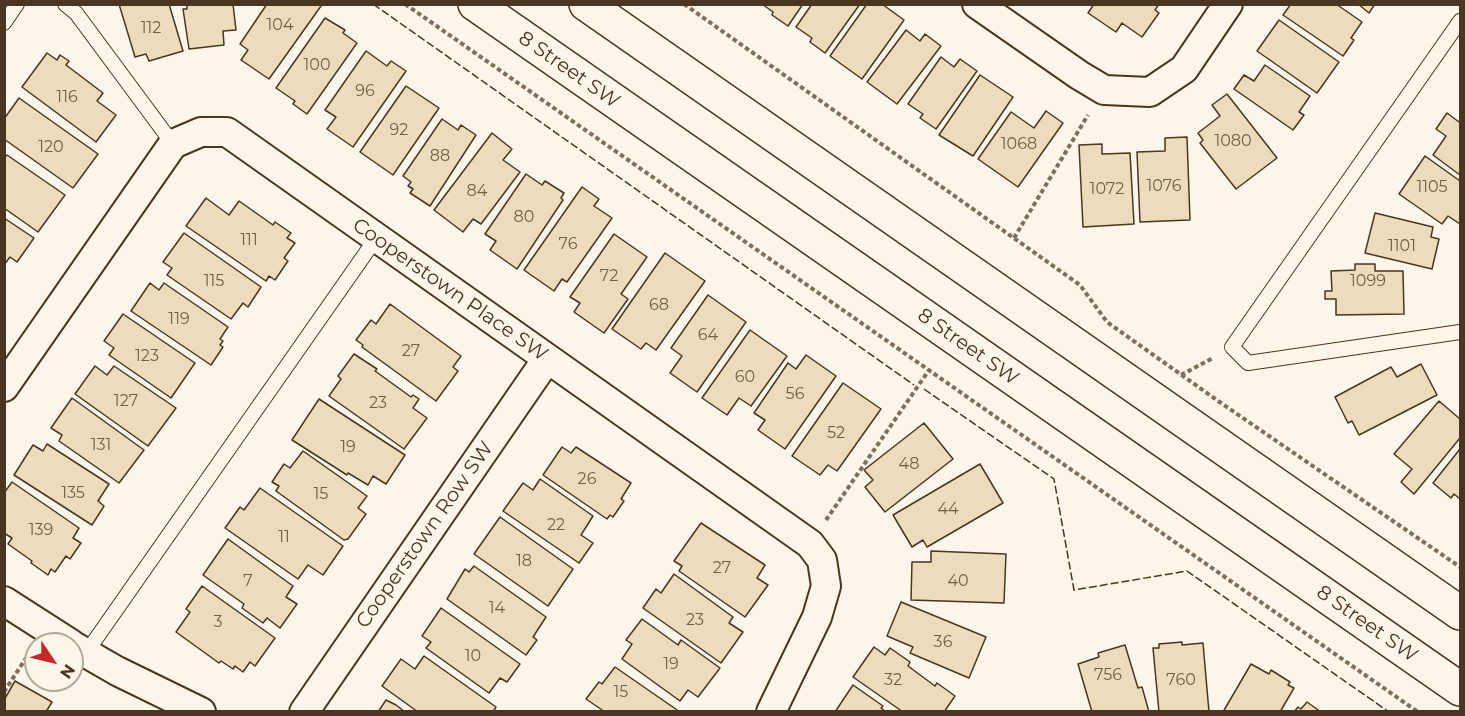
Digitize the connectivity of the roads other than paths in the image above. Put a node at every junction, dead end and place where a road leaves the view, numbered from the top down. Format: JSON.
{"nodes":[{"id":1,"x":17,"y":4,"type":"edge"},
{"id":2,"x":65,"y":4,"type":"edge"},
{"id":3,"x":475,"y":4,"type":"edge"},
{"id":4,"x":586,"y":4,"type":"edge"},
{"id":5,"x":977,"y":4,"type":"edge"},
{"id":6,"x":1228,"y":4,"type":"edge"},
{"id":7,"x":1461,"y":21,"type":"edge"},
{"id":8,"x":4,"y":23,"type":"edge"},
{"id":9,"x":174,"y":144,"type":"junction"},
{"id":10,"x":377,"y":237,"type":"junction"},
{"id":11,"x":1461,"y":332,"type":"edge"},
{"id":12,"x":547,"y":358,"type":"junction"},
{"id":13,"x":4,"y":387,"type":"edge"},
{"id":14,"x":4,"y":601,"type":"edge"},
{"id":15,"x":1461,"y":613,"type":"edge"},
{"id":16,"x":53,"y":632,"type":"edge"},
{"id":17,"x":84,"y":636,"type":"edge"},
{"id":18,"x":84,"y":652,"type":"edge"},
{"id":19,"x":1461,"y":689,"type":"edge"},
{"id":20,"x":201,"y":711,"type":"edge"},
{"id":21,"x":304,"y":711,"type":"edge"},
{"id":22,"x":771,"y":711,"type":"edge"}],
"edges":[{"from":1,"to":8,"type":"lane"},
{"from":2,"to":9,"type":"lane"},
{"from":3,"to":19,"type":"main road","name":"8 Street SW"},
{"from":4,"to":15,"type":"main road"},
{"from":5,"to":6,"type":"street"},
{"from":7,"to":11,"type":"lane"},
{"from":9,"to":10,"type":"street","name":"Cooperstown Place SW"},
{"from":9,"to":13,"type":"street"},
{"from":10,"to":12,"type":"street","name":"Cooperstown Place SW"},
{"from":10,"to":17,"type":"lane"},
{"from":12,"to":21,"type":"street","name":"Cooperstown Row SW"},
{"from":12,"to":22,"type":"street","name":"Cooperstown Place SW"},
{"from":14,"to":16,"type":"street"},
{"from":18,"to":20,"type":"street"}]}
